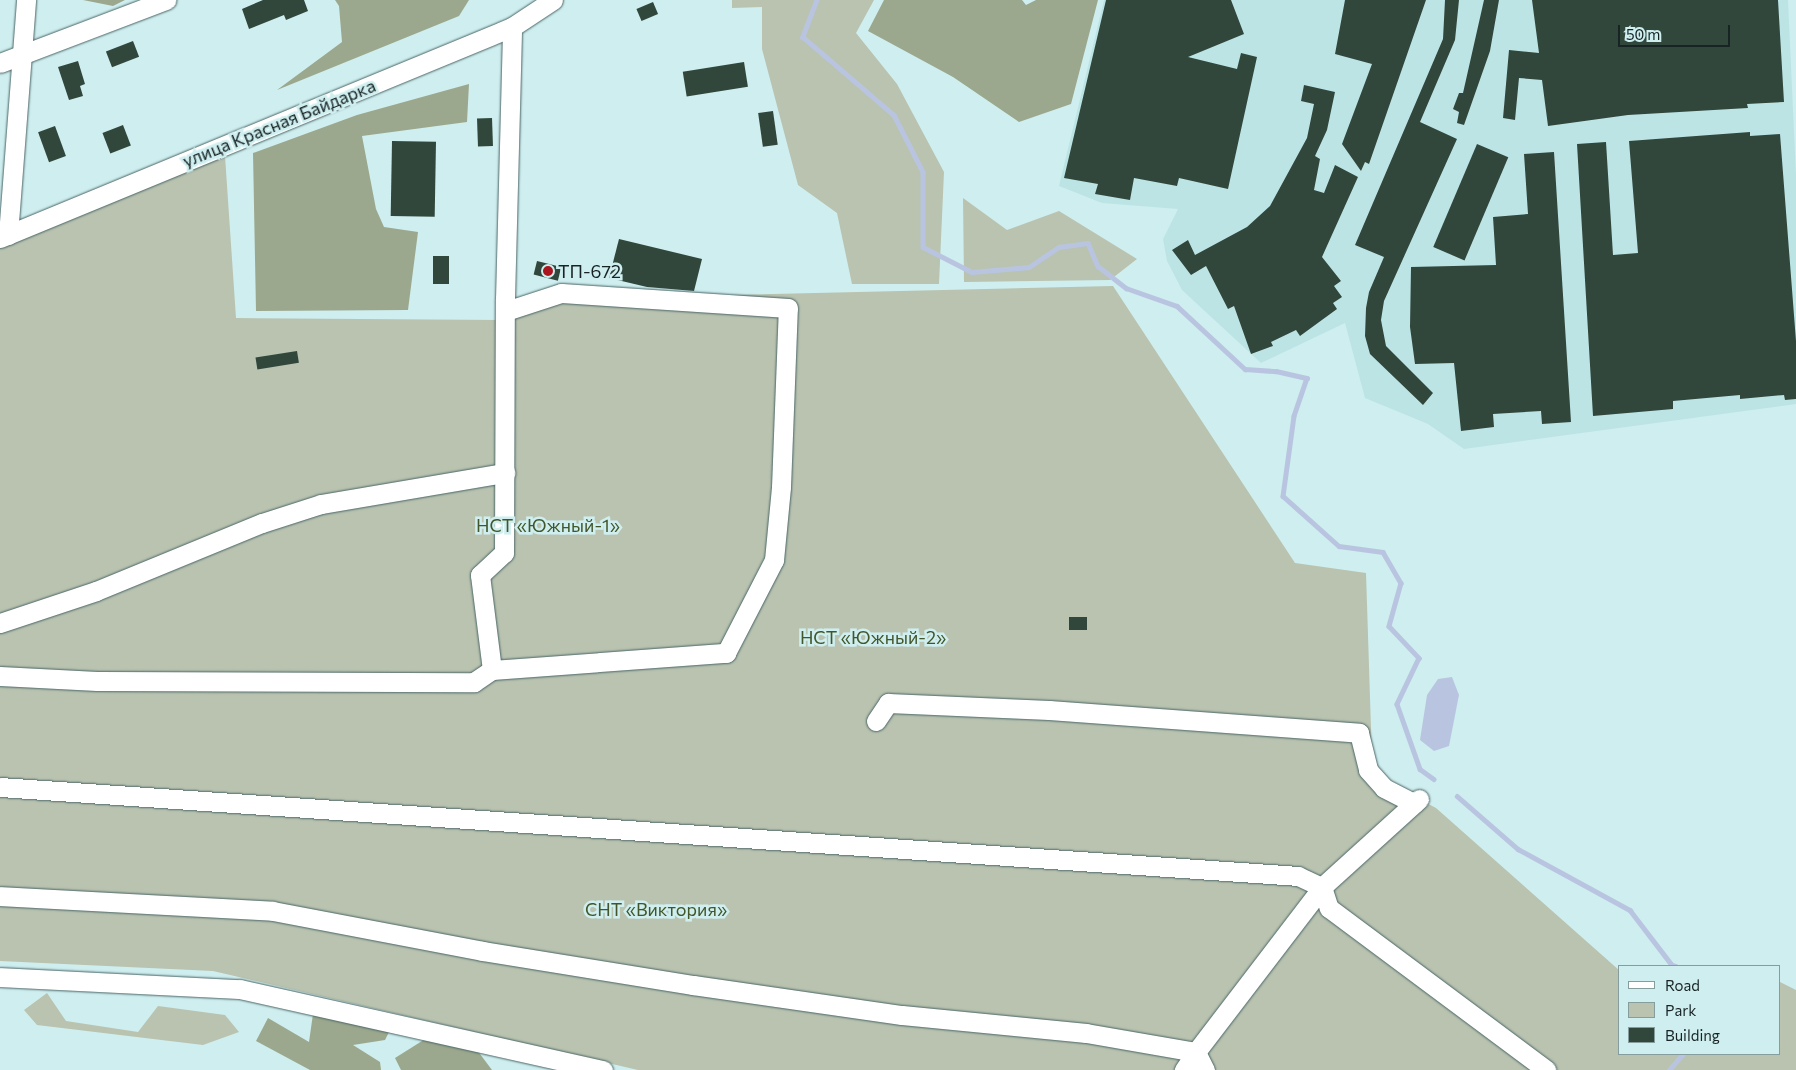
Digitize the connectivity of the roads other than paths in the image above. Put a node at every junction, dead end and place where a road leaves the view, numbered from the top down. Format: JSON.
{"nodes":[{"id":1,"x":26,"y":0,"type":"edge"},
{"id":2,"x":166,"y":0,"type":"edge"},
{"id":3,"x":553,"y":0,"type":"edge"},
{"id":4,"x":512,"y":28,"type":"junction"},
{"id":5,"x":24,"y":53,"type":"junction"},
{"id":6,"x":0,"y":63,"type":"edge"},
{"id":7,"x":4,"y":236,"type":"edge"},
{"id":8,"x":506,"y":311,"type":"junction"},
{"id":9,"x":504,"y":473,"type":"junction"},
{"id":10,"x":0,"y":623,"type":"edge"},
{"id":11,"x":492,"y":670,"type":"junction"},
{"id":12,"x":0,"y":676,"type":"edge"},
{"id":13,"x":876,"y":721,"type":"dead end"},
{"id":14,"x":0,"y":787,"type":"edge"},
{"id":15,"x":1322,"y":888,"type":"junction"},
{"id":16,"x":0,"y":896,"type":"edge"},
{"id":17,"x":0,"y":977,"type":"edge"},
{"id":18,"x":1196,"y":1052,"type":"junction"},
{"id":19,"x":603,"y":1070,"type":"edge"},
{"id":20,"x":1184,"y":1070,"type":"edge"},
{"id":21,"x":1205,"y":1070,"type":"edge"},
{"id":22,"x":1546,"y":1070,"type":"edge"}],
"edges":[{"from":1,"to":5,"type":"street"},
{"from":2,"to":5,"type":"street"},
{"from":3,"to":4,"type":"street","name":"улица Красная Байдарка"},
{"from":4,"to":7,"type":"street","name":"улица Красная Байдарка"},
{"from":4,"to":8,"type":"street"},
{"from":5,"to":6,"type":"street"},
{"from":5,"to":7,"type":"street"},
{"from":8,"to":9,"type":"street"},
{"from":8,"to":11,"type":"street"},
{"from":9,"to":10,"type":"street"},
{"from":9,"to":11,"type":"street"},
{"from":11,"to":12,"type":"street"},
{"from":13,"to":15,"type":"street"},
{"from":14,"to":15,"type":"street"},
{"from":15,"to":18,"type":"street"},
{"from":15,"to":22,"type":"street"},
{"from":16,"to":18,"type":"street"},
{"from":17,"to":19,"type":"street"},
{"from":18,"to":20,"type":"street"},
{"from":18,"to":21,"type":"street"}]}
